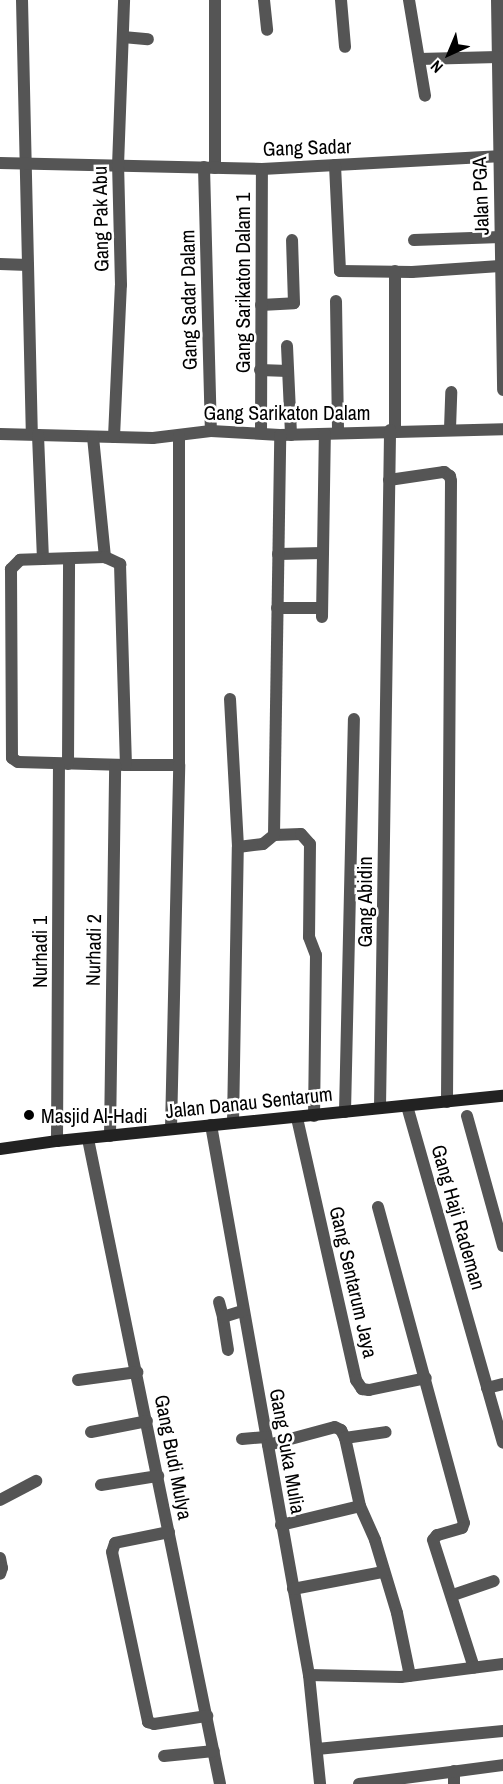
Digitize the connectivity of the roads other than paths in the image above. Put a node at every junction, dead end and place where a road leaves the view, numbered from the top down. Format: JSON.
{"nodes":[{"id":1,"x":22,"y":0,"type":"edge"},
{"id":2,"x":124,"y":0,"type":"edge"},
{"id":3,"x":215,"y":0,"type":"edge"},
{"id":4,"x":264,"y":0,"type":"edge"},
{"id":5,"x":341,"y":0,"type":"edge"},
{"id":6,"x":409,"y":0,"type":"edge"},
{"id":7,"x":496,"y":0,"type":"edge"},
{"id":8,"x":500,"y":21,"type":"edge"},
{"id":9,"x":267,"y":30,"type":"dead end"},
{"id":10,"x":123,"y":37,"type":"junction"},
{"id":11,"x":148,"y":39,"type":"dead end"},
{"id":12,"x":345,"y":47,"type":"dead end"},
{"id":13,"x":498,"y":57,"type":"junction"},
{"id":14,"x":419,"y":59,"type":"junction"},
{"id":15,"x":425,"y":96,"type":"dead end"},
{"id":16,"x":500,"y":104,"type":"edge"},
{"id":17,"x":500,"y":156,"type":"edge"},
{"id":18,"x":0,"y":163,"type":"edge"},
{"id":19,"x":24,"y":164,"type":"junction"},
{"id":20,"x":335,"y":165,"type":"junction"},
{"id":21,"x":118,"y":166,"type":"junction"},
{"id":22,"x":210,"y":168,"type":"junction"},
{"id":23,"x":262,"y":169,"type":"junction"},
{"id":24,"x":501,"y":237,"type":"junction"},
{"id":25,"x":292,"y":240,"type":"dead end"},
{"id":26,"x":414,"y":240,"type":"dead end"},
{"id":27,"x":0,"y":264,"type":"edge"},
{"id":28,"x":28,"y":265,"type":"junction"},
{"id":29,"x":500,"y":266,"type":"junction"},
{"id":30,"x":394,"y":271,"type":"junction"},
{"id":31,"x":336,"y":301,"type":"dead end"},
{"id":32,"x":261,"y":304,"type":"junction"},
{"id":33,"x":287,"y":346,"type":"dead end"},
{"id":34,"x":260,"y":370,"type":"junction"},
{"id":35,"x":288,"y":370,"type":"junction"},
{"id":36,"x":503,"y":390,"type":"edge"},
{"id":37,"x":451,"y":392,"type":"dead end"},
{"id":38,"x":450,"y":429,"type":"junction"},
{"id":39,"x":503,"y":429,"type":"edge"},
{"id":40,"x":393,"y":430,"type":"junction"},
{"id":41,"x":211,"y":431,"type":"junction"},
{"id":42,"x":261,"y":433,"type":"junction"},
{"id":43,"x":338,"y":433,"type":"junction"},
{"id":44,"x":0,"y":434,"type":"edge"},
{"id":45,"x":325,"y":434,"type":"junction"},
{"id":46,"x":35,"y":435,"type":"junction"},
{"id":47,"x":286,"y":435,"type":"junction"},
{"id":48,"x":179,"y":436,"type":"junction"},
{"id":49,"x":114,"y":437,"type":"junction"},
{"id":50,"x":93,"y":438,"type":"junction"},
{"id":51,"x":389,"y":480,"type":"junction"},
{"id":52,"x":323,"y":553,"type":"junction"},
{"id":53,"x":278,"y":554,"type":"junction"},
{"id":54,"x":105,"y":557,"type":"junction"},
{"id":55,"x":43,"y":559,"type":"junction"},
{"id":56,"x":69,"y":559,"type":"junction"},
{"id":57,"x":277,"y":608,"type":"junction"},
{"id":58,"x":230,"y":699,"type":"dead end"},
{"id":59,"x":354,"y":719,"type":"dead end"},
{"id":60,"x":63,"y":764,"type":"junction"},
{"id":61,"x":121,"y":765,"type":"junction"},
{"id":62,"x":179,"y":765,"type":"junction"},
{"id":63,"x":274,"y":835,"type":"junction"},
{"id":64,"x":238,"y":847,"type":"junction"},
{"id":65,"x":503,"y":1096,"type":"edge"},
{"id":66,"x":447,"y":1102,"type":"junction"},
{"id":67,"x":407,"y":1106,"type":"junction"},
{"id":68,"x":380,"y":1108,"type":"junction"},
{"id":69,"x":464,"y":1108,"type":"junction"},
{"id":70,"x":345,"y":1112,"type":"junction"},
{"id":71,"x":314,"y":1116,"type":"junction"},
{"id":72,"x":297,"y":1118,"type":"junction"},
{"id":73,"x":233,"y":1123,"type":"junction"},
{"id":74,"x":211,"y":1125,"type":"junction"},
{"id":75,"x":171,"y":1129,"type":"junction"},
{"id":76,"x":110,"y":1136,"type":"junction"},
{"id":77,"x":88,"y":1139,"type":"junction"},
{"id":78,"x":57,"y":1141,"type":"junction"},
{"id":79,"x":0,"y":1149,"type":"edge"},
{"id":80,"x":378,"y":1207,"type":"dead end"},
{"id":81,"x":503,"y":1246,"type":"edge"},
{"id":82,"x":219,"y":1302,"type":"dead end"},
{"id":83,"x":243,"y":1311,"type":"junction"},
{"id":84,"x":223,"y":1317,"type":"junction"},
{"id":85,"x":228,"y":1350,"type":"dead end"},
{"id":86,"x":137,"y":1372,"type":"junction"},
{"id":87,"x":426,"y":1378,"type":"junction"},
{"id":88,"x":78,"y":1380,"type":"dead end"},
{"id":89,"x":503,"y":1384,"type":"edge"},
{"id":90,"x":487,"y":1388,"type":"junction"},
{"id":91,"x":147,"y":1421,"type":"junction"},
{"id":92,"x":91,"y":1432,"type":"dead end"},
{"id":93,"x":386,"y":1432,"type":"dead end"},
{"id":94,"x":242,"y":1438,"type":"dead end"},
{"id":95,"x":345,"y":1438,"type":"junction"},
{"id":96,"x":267,"y":1441,"type":"junction"},
{"id":97,"x":503,"y":1443,"type":"edge"},
{"id":98,"x":158,"y":1476,"type":"junction"},
{"id":99,"x":36,"y":1481,"type":"dead end"},
{"id":100,"x":101,"y":1485,"type":"dead end"},
{"id":101,"x":0,"y":1500,"type":"edge"},
{"id":102,"x":360,"y":1506,"type":"junction"},
{"id":103,"x":282,"y":1525,"type":"junction"},
{"id":104,"x":170,"y":1532,"type":"junction"},
{"id":105,"x":0,"y":1558,"type":"edge"},
{"id":106,"x":382,"y":1572,"type":"junction"},
{"id":107,"x":0,"y":1574,"type":"edge"},
{"id":108,"x":494,"y":1581,"type":"dead end"},
{"id":109,"x":293,"y":1589,"type":"junction"},
{"id":110,"x":453,"y":1595,"type":"junction"},
{"id":111,"x":503,"y":1664,"type":"edge"},
{"id":112,"x":474,"y":1668,"type":"junction"},
{"id":113,"x":309,"y":1676,"type":"junction"},
{"id":114,"x":410,"y":1676,"type":"junction"},
{"id":115,"x":207,"y":1716,"type":"junction"},
{"id":116,"x":503,"y":1731,"type":"edge"},
{"id":117,"x":318,"y":1749,"type":"junction"},
{"id":118,"x":214,"y":1751,"type":"junction"},
{"id":119,"x":164,"y":1756,"type":"dead end"},
{"id":120,"x":503,"y":1765,"type":"edge"},
{"id":121,"x":454,"y":1778,"type":"edge"},
{"id":122,"x":220,"y":1784,"type":"edge"},
{"id":123,"x":320,"y":1784,"type":"edge"},
{"id":124,"x":359,"y":1784,"type":"edge"}],
"edges":[{"from":1,"to":19,"type":"street"},
{"from":2,"to":10,"type":"street","name":"Gang Pak Abu"},
{"from":3,"to":22,"type":"street","name":"Gang Sadar Dalam"},
{"from":4,"to":9,"type":"street"},
{"from":5,"to":12,"type":"street"},
{"from":6,"to":14,"type":"street"},
{"from":7,"to":8,"type":"street","name":"Jalan PGA"},
{"from":8,"to":13,"type":"street","name":"Jalan PGA"},
{"from":10,"to":11,"type":"street"},
{"from":10,"to":21,"type":"street","name":"Gang Pak Abu"},
{"from":13,"to":14,"type":"street"},
{"from":13,"to":16,"type":"street","name":"Jalan PGA"},
{"from":14,"to":15,"type":"street"},
{"from":16,"to":17,"type":"street","name":"Jalan PGA"},
{"from":17,"to":20,"type":"street","name":"Gang Sadar"},
{"from":17,"to":24,"type":"street","name":"Jalan PGA"},
{"from":18,"to":19,"type":"street","name":"Gang Sadar"},
{"from":19,"to":21,"type":"street","name":"Gang Sadar"},
{"from":19,"to":28,"type":"street"},
{"from":20,"to":23,"type":"street","name":"Gang Sadar"},
{"from":20,"to":30,"type":"street"},
{"from":21,"to":22,"type":"street","name":"Gang Sadar"},
{"from":21,"to":49,"type":"street","name":"Gang Pak Abu"},
{"from":22,"to":23,"type":"street","name":"Gang Sadar"},
{"from":22,"to":41,"type":"street","name":"Gang Sadar Dalam"},
{"from":23,"to":32,"type":"street","name":"Gang Sarikaton Dalam 1"},
{"from":24,"to":26,"type":"street"},
{"from":24,"to":29,"type":"street","name":"Jalan PGA"},
{"from":25,"to":32,"type":"street"},
{"from":27,"to":28,"type":"street"},
{"from":28,"to":46,"type":"street"},
{"from":29,"to":30,"type":"street"},
{"from":29,"to":36,"type":"street","name":"Jalan PGA"},
{"from":30,"to":40,"type":"street","name":"Gang Abidin"},
{"from":31,"to":43,"type":"street"},
{"from":32,"to":34,"type":"street","name":"Gang Sarikaton Dalam 1"},
{"from":33,"to":35,"type":"street"},
{"from":34,"to":35,"type":"street"},
{"from":34,"to":42,"type":"street","name":"Gang Sarikaton Dalam 1"},
{"from":35,"to":47,"type":"street"},
{"from":37,"to":38,"type":"street"},
{"from":38,"to":39,"type":"street","name":"Gang Sarikaton Dalam"},
{"from":38,"to":40,"type":"street","name":"Gang Sarikaton Dalam"},
{"from":40,"to":43,"type":"street","name":"Gang Sarikaton Dalam"},
{"from":40,"to":51,"type":"street","name":"Gang Abidin"},
{"from":41,"to":42,"type":"street","name":"Gang Sarikaton Dalam"},
{"from":41,"to":48,"type":"street","name":"Gang Sarikaton Dalam"},
{"from":42,"to":47,"type":"street","name":"Gang Sarikaton Dalam"},
{"from":43,"to":45,"type":"street","name":"Gang Sarikaton Dalam"},
{"from":44,"to":46,"type":"street","name":"Gang Sarikaton Dalam"},
{"from":45,"to":47,"type":"street","name":"Gang Sarikaton Dalam"},
{"from":45,"to":52,"type":"street"},
{"from":46,"to":50,"type":"street","name":"Gang Sarikaton Dalam"},
{"from":46,"to":55,"type":"street"},
{"from":47,"to":53,"type":"street"},
{"from":48,"to":49,"type":"street","name":"Gang Sarikaton Dalam"},
{"from":48,"to":62,"type":"street"},
{"from":49,"to":50,"type":"street","name":"Gang Sarikaton Dalam"},
{"from":50,"to":54,"type":"street"},
{"from":51,"to":66,"type":"street"},
{"from":51,"to":68,"type":"street","name":"Gang Abidin"},
{"from":52,"to":53,"type":"street"},
{"from":52,"to":57,"type":"street"},
{"from":53,"to":57,"type":"street"},
{"from":54,"to":56,"type":"street"},
{"from":54,"to":61,"type":"street","name":"Nurhadi 2"},
{"from":55,"to":56,"type":"street"},
{"from":55,"to":60,"type":"street"},
{"from":56,"to":60,"type":"street","name":"Nurhadi 1"},
{"from":57,"to":63,"type":"street"},
{"from":58,"to":64,"type":"street"},
{"from":59,"to":70,"type":"street"},
{"from":60,"to":61,"type":"street"},
{"from":60,"to":78,"type":"street","name":"Nurhadi 1"},
{"from":61,"to":62,"type":"street"},
{"from":61,"to":76,"type":"street","name":"Nurhadi 2"},
{"from":62,"to":75,"type":"street"},
{"from":63,"to":64,"type":"street"},
{"from":63,"to":71,"type":"street"},
{"from":64,"to":73,"type":"street"},
{"from":65,"to":69,"type":"street","name":"Jalan Danau Sentarum"},
{"from":66,"to":67,"type":"street","name":"Jalan Danau Sentarum"},
{"from":66,"to":69,"type":"street","name":"Jalan Danau Sentarum"},
{"from":67,"to":68,"type":"street","name":"Jalan Danau Sentarum"},
{"from":67,"to":90,"type":"street","name":"Gang Haji Rademan"},
{"from":68,"to":70,"type":"street","name":"Jalan Danau Sentarum"},
{"from":69,"to":81,"type":"street"},
{"from":70,"to":71,"type":"street","name":"Jalan Danau Sentarum"},
{"from":71,"to":72,"type":"street","name":"Jalan Danau Sentarum"},
{"from":72,"to":73,"type":"street","name":"Jalan Danau Sentarum"},
{"from":72,"to":87,"type":"street","name":"Gang Sentarum Jaya"},
{"from":73,"to":74,"type":"street","name":"Jalan Danau Sentarum"},
{"from":74,"to":75,"type":"street","name":"Jalan Danau Sentarum"},
{"from":74,"to":83,"type":"street","name":"Gang Suka Mulia"},
{"from":75,"to":76,"type":"street","name":"Jalan Danau Sentarum"},
{"from":76,"to":77,"type":"street","name":"Jalan Danau Sentarum"},
{"from":77,"to":78,"type":"street","name":"Jalan Danau Sentarum"},
{"from":77,"to":86,"type":"street","name":"Gang Budi Mulya"},
{"from":78,"to":79,"type":"street","name":"Jalan Danau Sentarum"},
{"from":80,"to":87,"type":"street"},
{"from":82,"to":84,"type":"street"},
{"from":83,"to":84,"type":"street"},
{"from":83,"to":96,"type":"street","name":"Gang Suka Mulia"},
{"from":84,"to":85,"type":"street"},
{"from":86,"to":88,"type":"street"},
{"from":86,"to":91,"type":"street","name":"Gang Budi Mulya"},
{"from":87,"to":110,"type":"street"},
{"from":89,"to":90,"type":"street"},
{"from":90,"to":97,"type":"street","name":"Gang Haji Rademan"},
{"from":91,"to":92,"type":"street"},
{"from":91,"to":98,"type":"street","name":"Gang Budi Mulya"},
{"from":93,"to":95,"type":"street"},
{"from":94,"to":96,"type":"street"},
{"from":95,"to":96,"type":"street"},
{"from":95,"to":102,"type":"street"},
{"from":96,"to":103,"type":"street","name":"Gang Suka Mulia"},
{"from":98,"to":100,"type":"street"},
{"from":98,"to":104,"type":"street","name":"Gang Budi Mulya"},
{"from":99,"to":101,"type":"street"},
{"from":102,"to":103,"type":"street"},
{"from":102,"to":106,"type":"street"},
{"from":103,"to":109,"type":"street","name":"Gang Suka Mulia"},
{"from":104,"to":115,"type":"street","name":"Gang Budi Mulya"},
{"from":104,"to":115,"type":"street"},
{"from":105,"to":107,"type":"street"},
{"from":106,"to":109,"type":"street"},
{"from":106,"to":114,"type":"street"},
{"from":108,"to":110,"type":"street"},
{"from":109,"to":113,"type":"street","name":"Gang Suka Mulia"},
{"from":110,"to":112,"type":"street"},
{"from":111,"to":112,"type":"street"},
{"from":112,"to":114,"type":"street"},
{"from":113,"to":114,"type":"street"},
{"from":113,"to":117,"type":"street","name":"Gang Suka Mulia"},
{"from":115,"to":118,"type":"street","name":"Gang Budi Mulya"},
{"from":116,"to":117,"type":"street"},
{"from":117,"to":123,"type":"street","name":"Gang Suka Mulia"},
{"from":118,"to":119,"type":"street"},
{"from":118,"to":122,"type":"street","name":"Gang Budi Mulya"},
{"from":120,"to":121,"type":"street"},
{"from":121,"to":124,"type":"street"}]}
